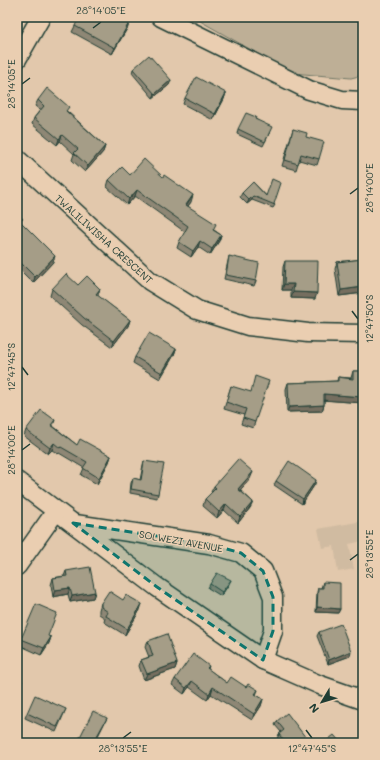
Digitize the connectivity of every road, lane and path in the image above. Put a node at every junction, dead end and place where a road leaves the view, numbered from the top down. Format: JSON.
{"nodes":[{"id":1,"x":41,"y":17,"type":"edge"},
{"id":2,"x":161,"y":17,"type":"edge"},
{"id":3,"x":17,"y":59,"type":"edge"},
{"id":4,"x":363,"y":101,"type":"edge"},
{"id":5,"x":17,"y":159,"type":"edge"},
{"id":6,"x":363,"y":334,"type":"edge"},
{"id":7,"x":17,"y":481,"type":"edge"},
{"id":8,"x":56,"y":510,"type":"junction"},
{"id":9,"x":73,"y":523,"type":"junction"},
{"id":10,"x":17,"y":566,"type":"edge"},
{"id":11,"x":263,"y":660,"type":"junction"},
{"id":12,"x":363,"y":700,"type":"edge"}],
"edges":[{"from":1,"to":3,"type":"street"},
{"from":2,"to":4,"type":"street"},
{"from":5,"to":6,"type":"street","name":"TWALILIWISHA CRESCENT"},
{"from":7,"to":8,"type":"street","name":"SOLWEZI AVENUE"},
{"from":8,"to":9,"type":"street","name":"SOLWEZI AVENUE"},
{"from":8,"to":10,"type":"street"},
{"from":9,"to":11,"type":"street","name":"SOLWEZI AVENUE"},
{"from":9,"to":11,"type":"street","name":"SOLWEZI AVENUE"},
{"from":11,"to":12,"type":"street","name":"SOLWEZI AVENUE"}]}
